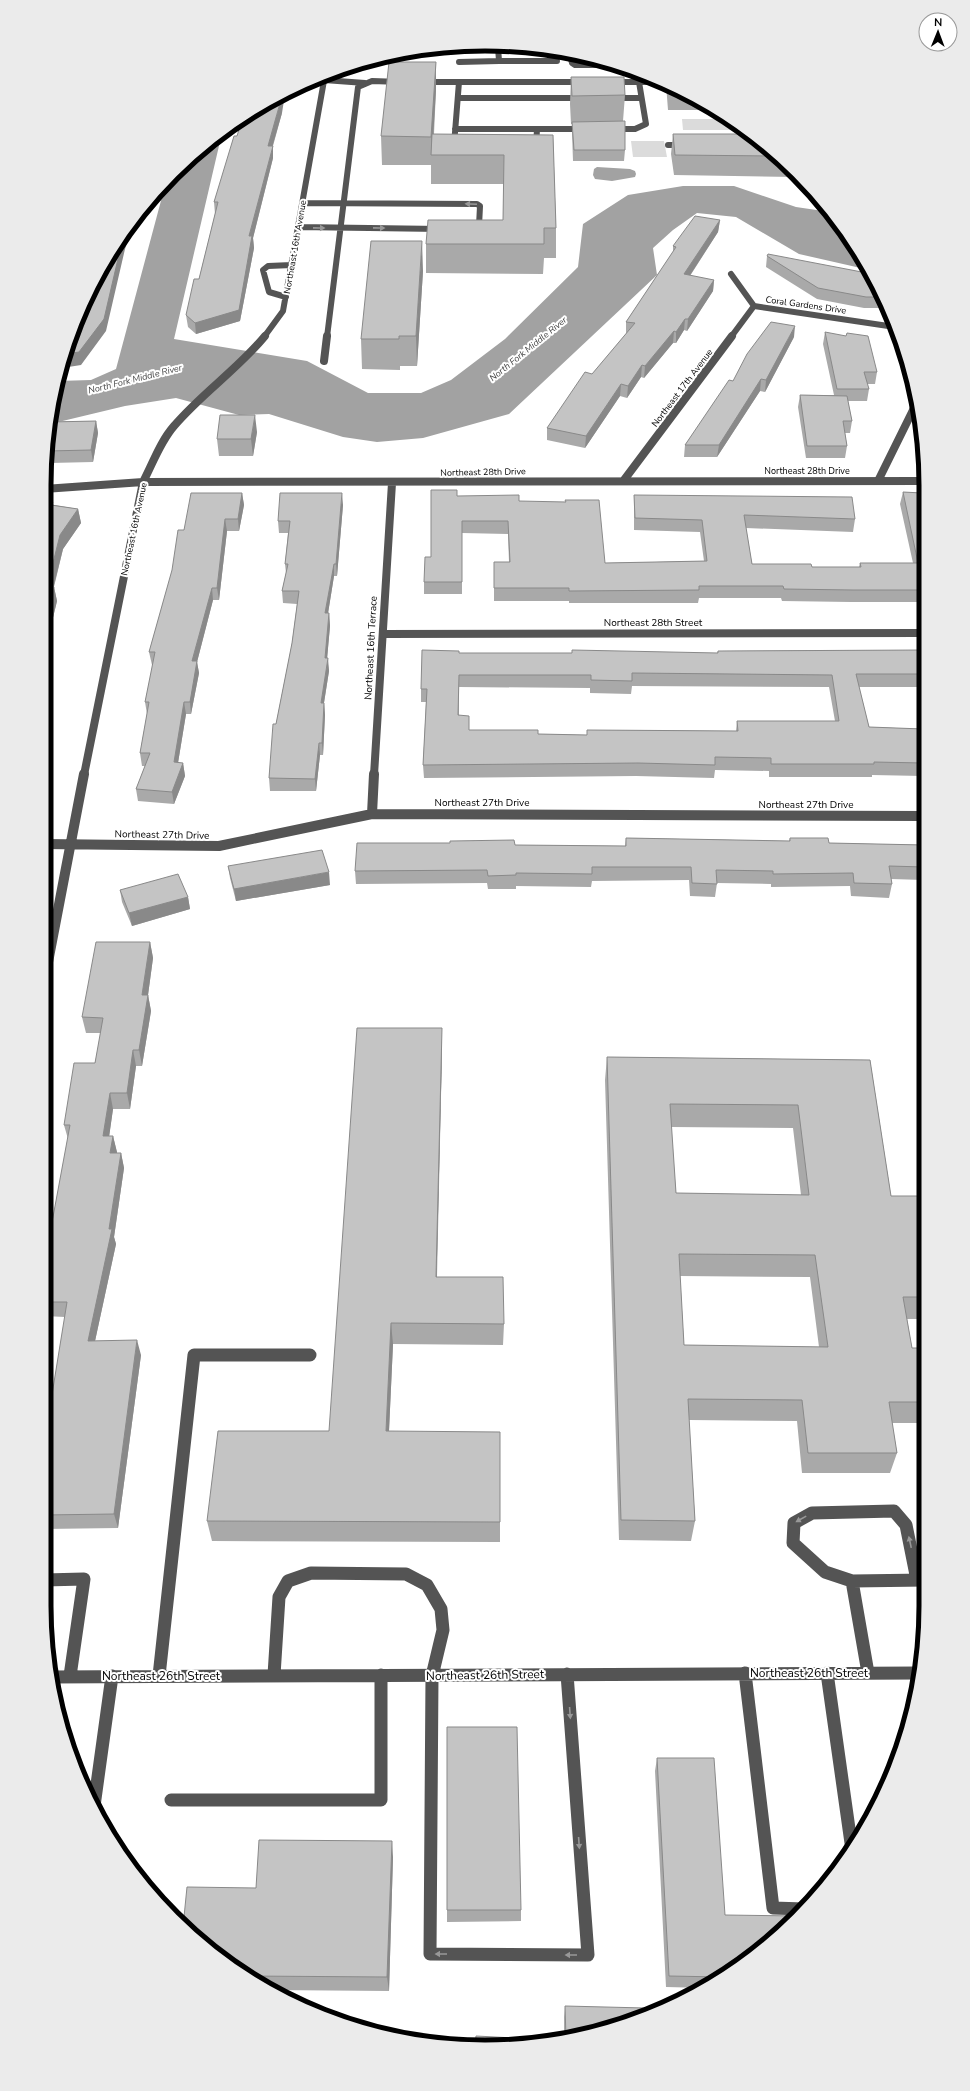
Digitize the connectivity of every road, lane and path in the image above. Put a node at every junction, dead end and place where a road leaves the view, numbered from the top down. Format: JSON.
{"nodes":[{"id":1,"x":498,"y":51,"type":"edge"},
{"id":2,"x":571,"y":59,"type":"edge"},
{"id":3,"x":499,"y":61,"type":"junction"},
{"id":4,"x":557,"y":61,"type":"dead end"},
{"id":5,"x":459,"y":62,"type":"dead end"},
{"id":6,"x":593,"y":65,"type":"edge"},
{"id":7,"x":332,"y":79,"type":"edge"},
{"id":8,"x":323,"y":82,"type":"edge"},
{"id":9,"x":411,"y":82,"type":"edge"},
{"id":10,"x":419,"y":82,"type":"edge"},
{"id":11,"x":459,"y":82,"type":"junction"},
{"id":12,"x":592,"y":82,"type":"edge"},
{"id":13,"x":607,"y":82,"type":"edge"},
{"id":14,"x":639,"y":82,"type":"junction"},
{"id":15,"x":646,"y":82,"type":"edge"},
{"id":16,"x":365,"y":83,"type":"junction"},
{"id":17,"x":458,"y":98,"type":"junction"},
{"id":18,"x":593,"y":98,"type":"edge"},
{"id":19,"x":601,"y":98,"type":"edge"},
{"id":20,"x":641,"y":98,"type":"junction"},
{"id":21,"x":455,"y":129,"type":"junction"},
{"id":22,"x":537,"y":129,"type":"junction"},
{"id":23,"x":591,"y":129,"type":"edge"},
{"id":24,"x":606,"y":129,"type":"edge"},
{"id":25,"x":668,"y":145,"type":"dead end"},
{"id":26,"x":692,"y":145,"type":"edge"},
{"id":27,"x":462,"y":149,"type":"edge"},
{"id":28,"x":530,"y":150,"type":"edge"},
{"id":29,"x":303,"y":203,"type":"junction"},
{"id":30,"x":344,"y":203,"type":"junction"},
{"id":31,"x":298,"y":227,"type":"junction"},
{"id":32,"x":340,"y":228,"type":"junction"},
{"id":33,"x":446,"y":229,"type":"edge"},
{"id":34,"x":469,"y":229,"type":"edge"},
{"id":35,"x":292,"y":265,"type":"junction"},
{"id":36,"x":731,"y":274,"type":"dead end"},
{"id":37,"x":286,"y":297,"type":"junction"},
{"id":38,"x":754,"y":306,"type":"junction"},
{"id":39,"x":888,"y":325,"type":"edge"},
{"id":40,"x":324,"y":361,"type":"dead end"},
{"id":41,"x":913,"y":411,"type":"edge"},
{"id":42,"x":624,"y":480,"type":"junction"},
{"id":43,"x":878,"y":481,"type":"junction"},
{"id":44,"x":919,"y":481,"type":"edge"},
{"id":45,"x":143,"y":482,"type":"junction"},
{"id":46,"x":392,"y":483,"type":"junction"},
{"id":47,"x":51,"y":489,"type":"edge"},
{"id":48,"x":919,"y":633,"type":"edge"},
{"id":49,"x":383,"y":634,"type":"junction"},
{"id":50,"x":372,"y":814,"type":"junction"},
{"id":51,"x":919,"y":816,"type":"edge"},
{"id":52,"x":51,"y":844,"type":"edge"},
{"id":53,"x":70,"y":844,"type":"junction"},
{"id":54,"x":51,"y":946,"type":"edge"},
{"id":55,"x":310,"y":1355,"type":"dead end"},
{"id":56,"x":919,"y":1570,"type":"edge"},
{"id":57,"x":51,"y":1580,"type":"edge"},
{"id":58,"x":919,"y":1580,"type":"edge"},
{"id":59,"x":852,"y":1582,"type":"junction"},
{"id":60,"x":745,"y":1673,"type":"junction"},
{"id":61,"x":827,"y":1673,"type":"junction"},
{"id":62,"x":868,"y":1673,"type":"junction"},
{"id":63,"x":914,"y":1673,"type":"edge"},
{"id":64,"x":567,"y":1674,"type":"junction"},
{"id":65,"x":274,"y":1675,"type":"junction"},
{"id":66,"x":382,"y":1675,"type":"junction"},
{"id":67,"x":57,"y":1676,"type":"edge"},
{"id":68,"x":70,"y":1676,"type":"junction"},
{"id":69,"x":112,"y":1676,"type":"junction"},
{"id":70,"x":159,"y":1676,"type":"junction"},
{"id":71,"x":432,"y":1676,"type":"junction"},
{"id":72,"x":95,"y":1797,"type":"edge"},
{"id":73,"x":171,"y":1800,"type":"dead end"},
{"id":74,"x":851,"y":1840,"type":"edge"},
{"id":75,"x":796,"y":1909,"type":"edge"}],
"edges":[{"from":1,"to":3,"type":"street"},
{"from":2,"to":6,"type":"street"},
{"from":3,"to":4,"type":"street"},
{"from":3,"to":5,"type":"street"},
{"from":7,"to":16,"type":"street"},
{"from":8,"to":29,"type":"street","name":"Northeast 16th Avenue"},
{"from":9,"to":16,"type":"street"},
{"from":10,"to":11,"type":"street"},
{"from":11,"to":12,"type":"street"},
{"from":11,"to":17,"type":"street"},
{"from":13,"to":14,"type":"street"},
{"from":14,"to":15,"type":"street"},
{"from":14,"to":20,"type":"street"},
{"from":16,"to":30,"type":"street"},
{"from":17,"to":18,"type":"street"},
{"from":17,"to":21,"type":"street"},
{"from":19,"to":20,"type":"street"},
{"from":20,"to":24,"type":"street"},
{"from":21,"to":22,"type":"street"},
{"from":21,"to":27,"type":"street"},
{"from":22,"to":23,"type":"street"},
{"from":22,"to":28,"type":"street"},
{"from":25,"to":26,"type":"street"},
{"from":29,"to":30,"type":"street"},
{"from":29,"to":31,"type":"street","name":"Northeast 16th Avenue"},
{"from":30,"to":32,"type":"street"},
{"from":34,"to":30,"type":"street","one_way":true},
{"from":31,"to":32,"type":"street","one_way":true},
{"from":31,"to":35,"type":"street","name":"Northeast 16th Avenue"},
{"from":32,"to":33,"type":"street","one_way":true},
{"from":32,"to":40,"type":"street"},
{"from":35,"to":37,"type":"street","name":"Northeast 16th Avenue"},
{"from":35,"to":37,"type":"street"},
{"from":36,"to":38,"type":"street","name":"Coral Gardens Drive"},
{"from":37,"to":45,"type":"street","name":"Northeast 16th Avenue"},
{"from":38,"to":39,"type":"street","name":"Coral Gardens Drive"},
{"from":38,"to":42,"type":"street","name":"Northeast 17th Avenue"},
{"from":41,"to":43,"type":"street"},
{"from":42,"to":43,"type":"street","name":"Northeast 28th Drive"},
{"from":42,"to":46,"type":"street","name":"Northeast 28th Drive"},
{"from":43,"to":44,"type":"street","name":"Northeast 28th Drive"},
{"from":45,"to":46,"type":"street","name":"Northeast 28th Drive"},
{"from":45,"to":47,"type":"street","name":"Northeast 28th Drive"},
{"from":45,"to":53,"type":"street","name":"Northeast 16th Avenue"},
{"from":46,"to":49,"type":"street","name":"Northeast 16th Terrace"},
{"from":48,"to":49,"type":"street","name":"Northeast 28th Street"},
{"from":49,"to":50,"type":"street","name":"Northeast 16th Terrace"},
{"from":50,"to":51,"type":"street","name":"Northeast 27th Drive"},
{"from":50,"to":53,"type":"street","name":"Northeast 27th Drive"},
{"from":52,"to":53,"type":"street","name":"Northeast 27th Drive"},
{"from":53,"to":54,"type":"street","name":"Northeast 16th Avenue"},
{"from":55,"to":70,"type":"street"},
{"from":56,"to":59,"type":"street","one_way":true},
{"from":57,"to":68,"type":"street"},
{"from":58,"to":59,"type":"street"},
{"from":59,"to":62,"type":"street"},
{"from":60,"to":61,"type":"street","name":"Northeast 26th Street"},
{"from":60,"to":64,"type":"street","name":"Northeast 26th Street"},
{"from":60,"to":75,"type":"street"},
{"from":61,"to":62,"type":"street","name":"Northeast 26th Street"},
{"from":61,"to":74,"type":"street"},
{"from":62,"to":63,"type":"street","name":"Northeast 26th Street"},
{"from":64,"to":71,"type":"street","name":"Northeast 26th Street"},
{"from":64,"to":71,"type":"street","one_way":true},
{"from":65,"to":66,"type":"street","name":"Northeast 26th Street"},
{"from":65,"to":70,"type":"street","name":"Northeast 26th Street"},
{"from":65,"to":71,"type":"street"},
{"from":66,"to":71,"type":"street","name":"Northeast 26th Street"},
{"from":66,"to":73,"type":"street"},
{"from":67,"to":68,"type":"street","name":"Northeast 26th Street"},
{"from":68,"to":69,"type":"street","name":"Northeast 26th Street"},
{"from":69,"to":70,"type":"street","name":"Northeast 26th Street"},
{"from":69,"to":72,"type":"street"}]}
